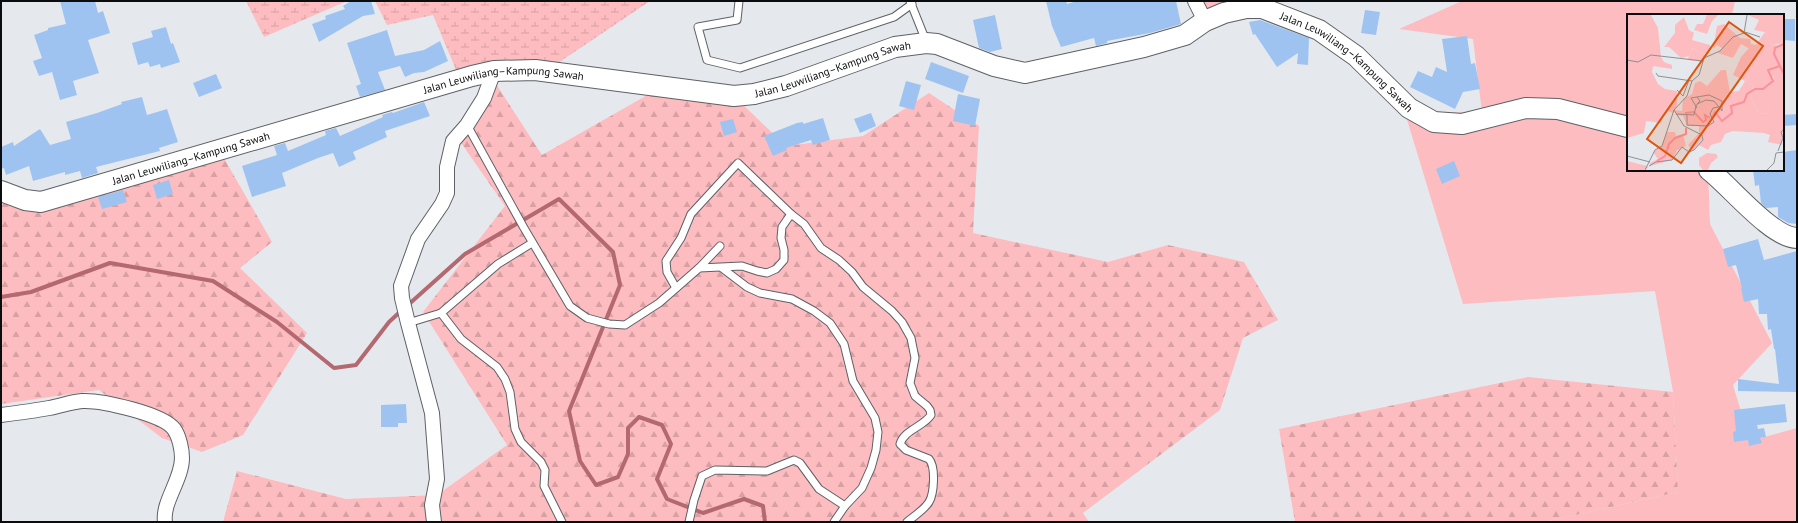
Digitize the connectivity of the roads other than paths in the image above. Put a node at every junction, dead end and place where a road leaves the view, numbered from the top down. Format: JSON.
{"nodes":[{"id":1,"x":739,"y":1,"type":"edge"},
{"id":2,"x":1195,"y":1,"type":"edge"},
{"id":3,"x":911,"y":2,"type":"edge"},
{"id":4,"x":1205,"y":20,"type":"junction"},
{"id":5,"x":926,"y":43,"type":"junction"},
{"id":6,"x":494,"y":71,"type":"junction"},
{"id":7,"x":467,"y":125,"type":"junction"},
{"id":8,"x":1627,"y":127,"type":"edge"},
{"id":9,"x":1710,"y":171,"type":"edge"},
{"id":10,"x":1,"y":191,"type":"edge"},
{"id":11,"x":791,"y":214,"type":"junction"},
{"id":12,"x":1797,"y":238,"type":"edge"},
{"id":13,"x":532,"y":243,"type":"junction"},
{"id":14,"x":720,"y":246,"type":"dead end"},
{"id":15,"x":698,"y":268,"type":"junction"},
{"id":16,"x":722,"y":268,"type":"junction"},
{"id":17,"x":676,"y":288,"type":"junction"},
{"id":18,"x":441,"y":313,"type":"junction"},
{"id":19,"x":407,"y":320,"type":"junction"},
{"id":20,"x":1,"y":415,"type":"edge"},
{"id":21,"x":845,"y":506,"type":"junction"},
{"id":22,"x":690,"y":520,"type":"edge"},
{"id":23,"x":165,"y":522,"type":"edge"},
{"id":24,"x":434,"y":522,"type":"edge"},
{"id":25,"x":562,"y":522,"type":"edge"},
{"id":26,"x":834,"y":522,"type":"edge"},
{"id":27,"x":907,"y":522,"type":"edge"}],
"edges":[{"from":1,"to":3,"type":"lane"},
{"from":2,"to":4,"type":"street"},
{"from":3,"to":5,"type":"lane"},
{"from":4,"to":5,"type":"main road","name":"Jalan Leuwiliang–Kampung Sawah"},
{"from":4,"to":8,"type":"main road","name":"Jalan Leuwiliang–Kampung Sawah"},
{"from":5,"to":6,"type":"main road","name":"Jalan Leuwiliang–Kampung Sawah"},
{"from":6,"to":7,"type":"street"},
{"from":6,"to":10,"type":"main road","name":"Jalan Leuwiliang–Kampung Sawah"},
{"from":7,"to":13,"type":"lane"},
{"from":7,"to":19,"type":"street"},
{"from":9,"to":12,"type":"main road"},
{"from":11,"to":16,"type":"lane"},
{"from":11,"to":17,"type":"lane"},
{"from":11,"to":27,"type":"lane"},
{"from":13,"to":17,"type":"lane"},
{"from":13,"to":18,"type":"lane"},
{"from":14,"to":15,"type":"lane"},
{"from":15,"to":16,"type":"lane"},
{"from":15,"to":17,"type":"lane"},
{"from":16,"to":21,"type":"lane"},
{"from":18,"to":19,"type":"lane"},
{"from":18,"to":25,"type":"lane"},
{"from":19,"to":24,"type":"street"},
{"from":20,"to":23,"type":"street"},
{"from":21,"to":22,"type":"lane"},
{"from":21,"to":26,"type":"lane"}]}
